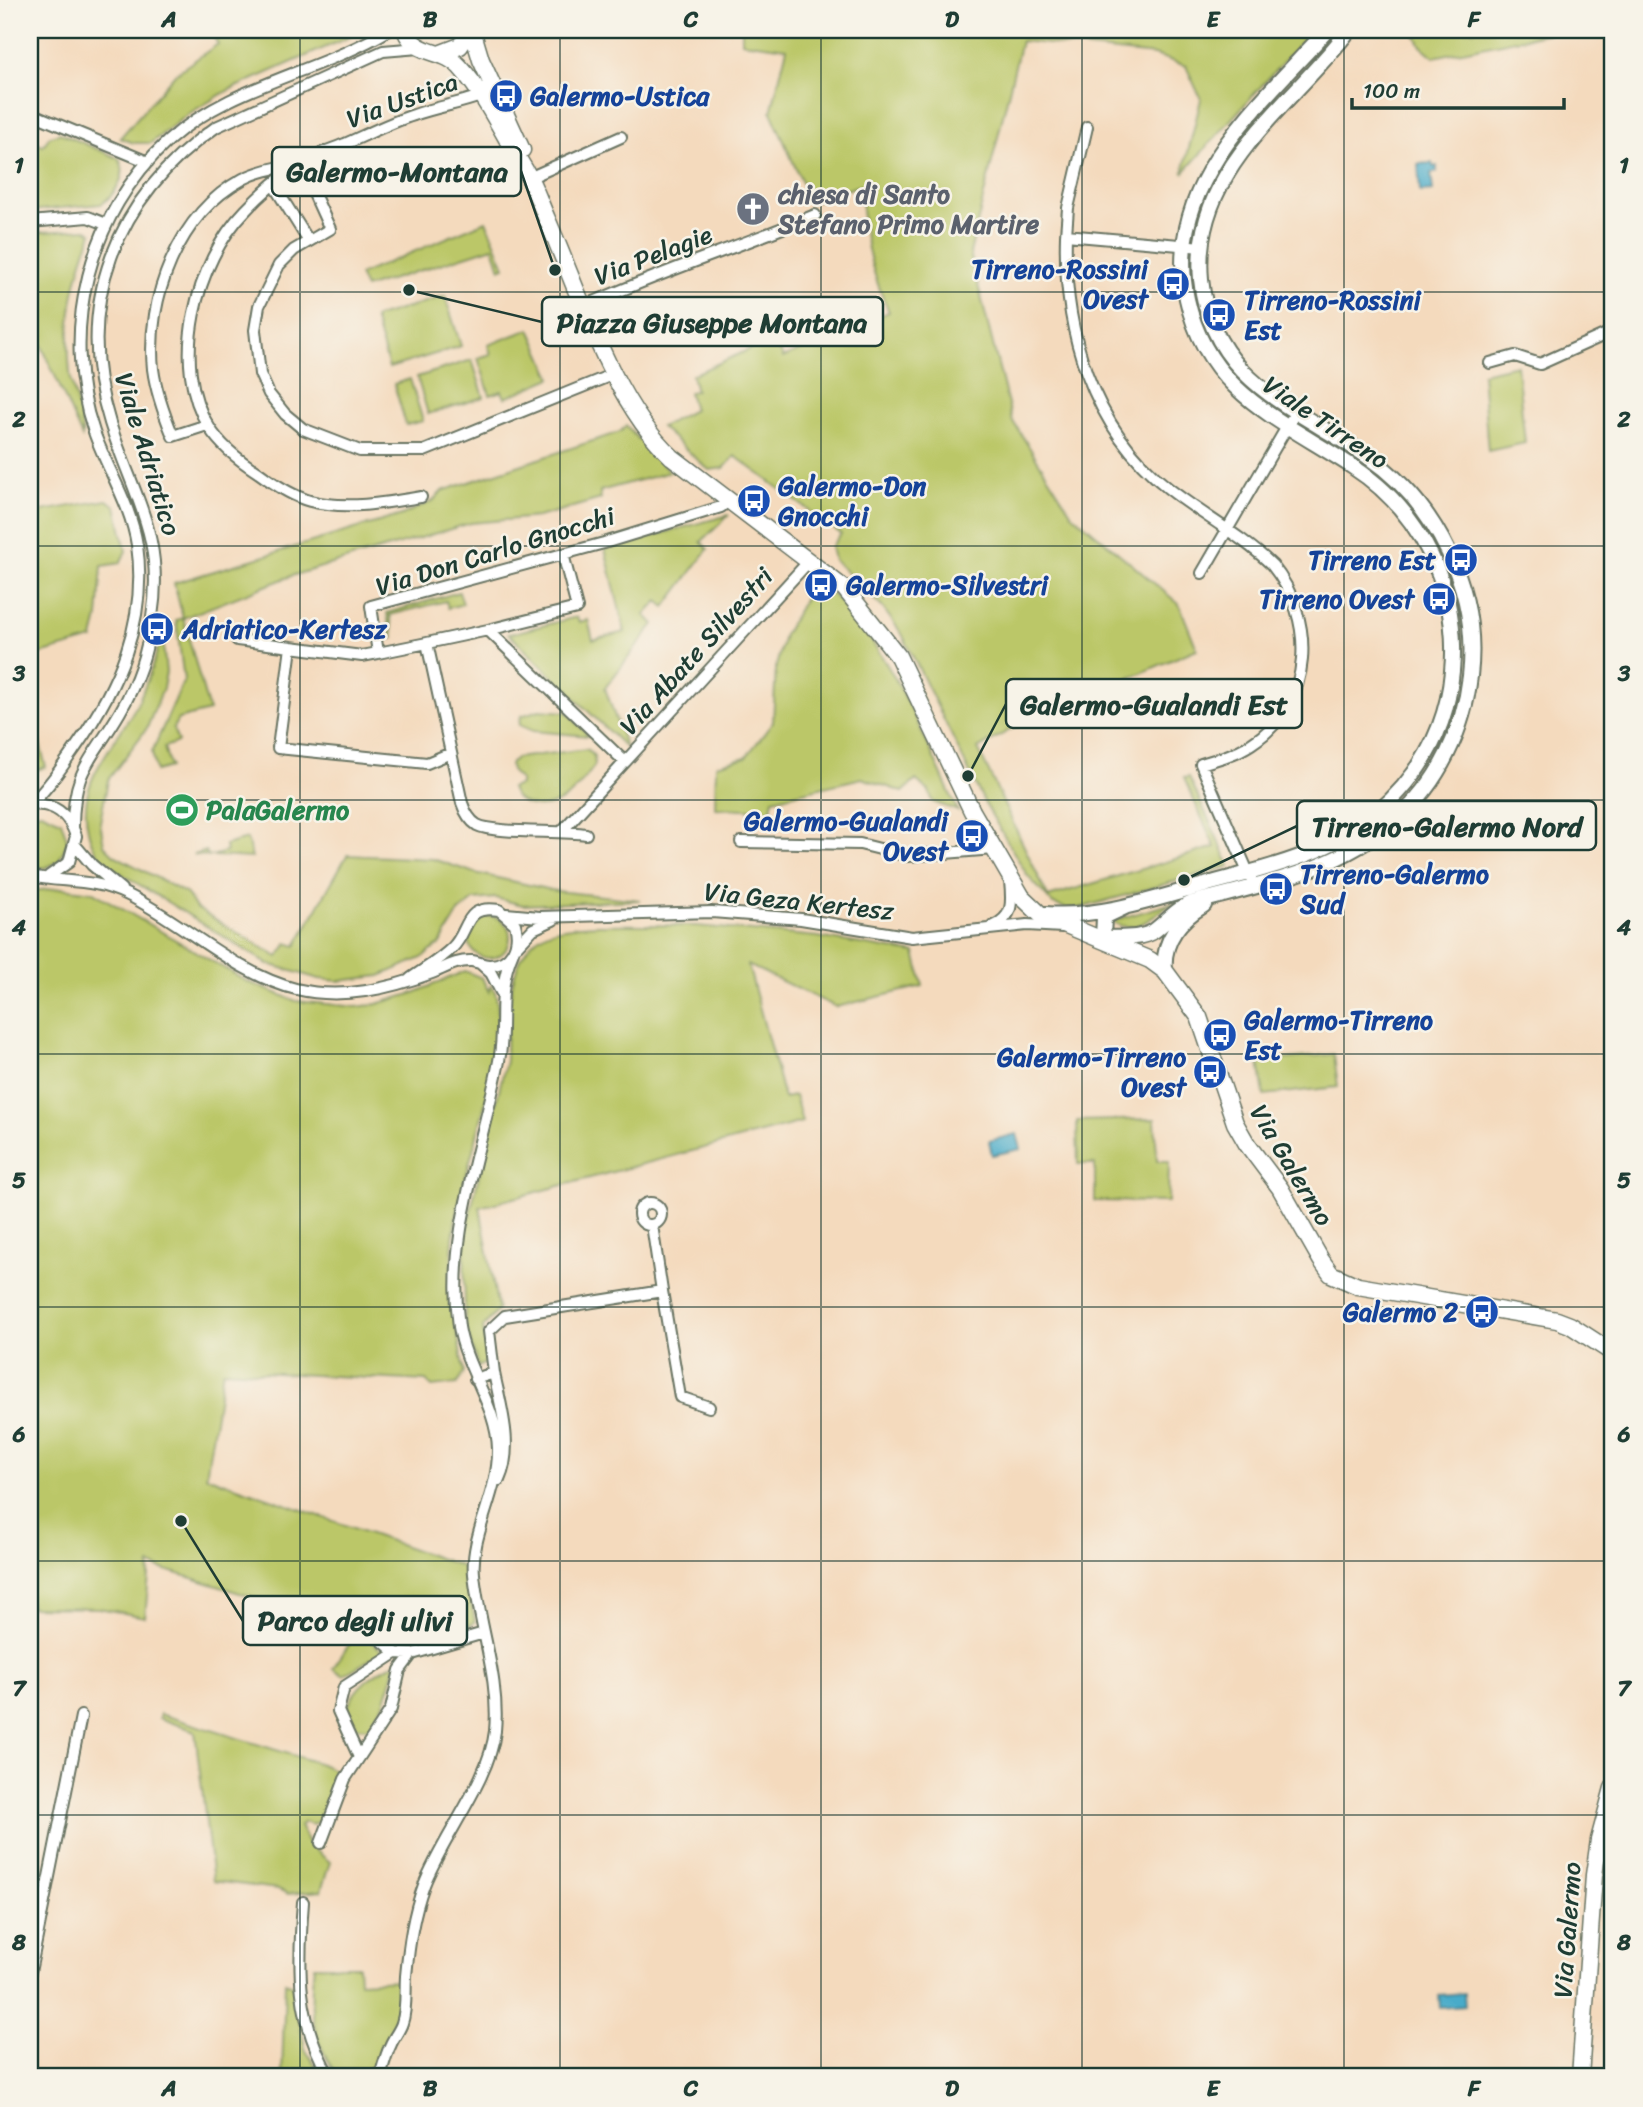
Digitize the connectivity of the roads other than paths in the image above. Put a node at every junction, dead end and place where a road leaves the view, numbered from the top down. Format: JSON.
{"nodes":[{"id":1,"x":389,"y":30,"type":"edge"},
{"id":2,"x":405,"y":30,"type":"edge"},
{"id":3,"x":471,"y":30,"type":"edge"},
{"id":4,"x":1327,"y":30,"type":"edge"},
{"id":5,"x":1349,"y":30,"type":"edge"},
{"id":6,"x":419,"y":48,"type":"junction"},
{"id":7,"x":439,"y":54,"type":"junction"},
{"id":8,"x":480,"y":96,"type":"junction"},
{"id":9,"x":30,"y":113,"type":"edge"},
{"id":10,"x":1087,"y":127,"type":"dead end"},
{"id":11,"x":621,"y":137,"type":"dead end"},
{"id":12,"x":148,"y":162,"type":"junction"},
{"id":13,"x":300,"y":163,"type":"junction"},
{"id":14,"x":528,"y":175,"type":"junction"},
{"id":15,"x":273,"y":184,"type":"junction"},
{"id":16,"x":815,"y":215,"type":"dead end"},
{"id":17,"x":30,"y":222,"type":"edge"},
{"id":18,"x":106,"y":224,"type":"junction"},
{"id":19,"x":1066,"y":234,"type":"junction"},
{"id":20,"x":308,"y":240,"type":"junction"},
{"id":21,"x":1185,"y":245,"type":"junction"},
{"id":22,"x":1202,"y":247,"type":"junction"},
{"id":23,"x":585,"y":306,"type":"junction"},
{"id":24,"x":1613,"y":331,"type":"edge"},
{"id":25,"x":1490,"y":363,"type":"dead end"},
{"id":26,"x":614,"y":374,"type":"junction"},
{"id":27,"x":1295,"y":412,"type":"junction"},
{"id":28,"x":207,"y":425,"type":"junction"},
{"id":29,"x":1286,"y":427,"type":"junction"},
{"id":30,"x":421,"y":497,"type":"dead end"},
{"id":31,"x":729,"y":500,"type":"junction"},
{"id":32,"x":1227,"y":530,"type":"junction"},
{"id":33,"x":564,"y":554,"type":"junction"},
{"id":34,"x":810,"y":560,"type":"junction"},
{"id":35,"x":1202,"y":573,"type":"dead end"},
{"id":36,"x":488,"y":630,"type":"junction"},
{"id":37,"x":237,"y":640,"type":"dead end"},
{"id":38,"x":428,"y":643,"type":"junction"},
{"id":39,"x":291,"y":647,"type":"junction"},
{"id":40,"x":378,"y":653,"type":"junction"},
{"id":41,"x":451,"y":753,"type":"junction"},
{"id":42,"x":625,"y":762,"type":"junction"},
{"id":43,"x":30,"y":805,"type":"edge"},
{"id":44,"x":73,"y":827,"type":"junction"},
{"id":45,"x":563,"y":830,"type":"junction"},
{"id":46,"x":586,"y":834,"type":"dead end"},
{"id":47,"x":741,"y":842,"type":"dead end"},
{"id":48,"x":75,"y":845,"type":"junction"},
{"id":49,"x":994,"y":849,"type":"junction"},
{"id":50,"x":1249,"y":873,"type":"junction"},
{"id":51,"x":30,"y":876,"type":"edge"},
{"id":52,"x":46,"y":877,"type":"junction"},
{"id":53,"x":1010,"y":879,"type":"junction"},
{"id":54,"x":1255,"y":888,"type":"junction"},
{"id":55,"x":128,"y":895,"type":"junction"},
{"id":56,"x":1215,"y":899,"type":"junction"},
{"id":57,"x":1125,"y":907,"type":"junction"},
{"id":58,"x":506,"y":914,"type":"junction"},
{"id":59,"x":1040,"y":914,"type":"junction"},
{"id":60,"x":564,"y":916,"type":"junction"},
{"id":61,"x":987,"y":928,"type":"junction"},
{"id":62,"x":1072,"y":928,"type":"junction"},
{"id":63,"x":462,"y":935,"type":"junction"},
{"id":64,"x":1103,"y":938,"type":"junction"},
{"id":65,"x":515,"y":949,"type":"junction"},
{"id":66,"x":478,"y":962,"type":"junction"},
{"id":67,"x":1165,"y":971,"type":"junction"},
{"id":68,"x":410,"y":979,"type":"junction"},
{"id":69,"x":501,"y":992,"type":"junction"},
{"id":70,"x":652,"y":1225,"type":"dead end"},
{"id":71,"x":662,"y":1291,"type":"junction"},
{"id":72,"x":1613,"y":1353,"type":"edge"},
{"id":73,"x":494,"y":1373,"type":"junction"},
{"id":74,"x":475,"y":1379,"type":"junction"},
{"id":75,"x":709,"y":1407,"type":"dead end"},
{"id":76,"x":494,"y":1492,"type":"junction"},
{"id":77,"x":368,"y":1628,"type":"dead end"},
{"id":78,"x":484,"y":1633,"type":"junction"},
{"id":79,"x":396,"y":1653,"type":"junction"},
{"id":80,"x":412,"y":1654,"type":"junction"},
{"id":81,"x":81,"y":1716,"type":"dead end"},
{"id":82,"x":358,"y":1755,"type":"junction"},
{"id":83,"x":1613,"y":1787,"type":"edge"},
{"id":84,"x":321,"y":1843,"type":"dead end"},
{"id":85,"x":303,"y":1902,"type":"dead end"},
{"id":86,"x":30,"y":1972,"type":"edge"},
{"id":87,"x":330,"y":2077,"type":"edge"},
{"id":88,"x":380,"y":2077,"type":"edge"},
{"id":89,"x":1580,"y":2077,"type":"edge"}],
"edges":[{"from":1,"to":12,"type":"street","name":"Viale Adriatico"},
{"from":2,"to":6,"type":"main road"},
{"from":3,"to":7,"type":"main road"},
{"from":3,"to":14,"type":"main road"},
{"from":4,"to":21,"type":"street","name":"Viale Tirreno"},
{"from":5,"to":22,"type":"street","name":"Viale Tirreno"},
{"from":6,"to":7,"type":"main road"},
{"from":6,"to":44,"type":"street","name":"Viale Adriatico"},
{"from":7,"to":8,"type":"main road"},
{"from":8,"to":13,"type":"street","name":"Via Ustica"},
{"from":8,"to":14,"type":"main road"},
{"from":9,"to":12,"type":"street"},
{"from":10,"to":19,"type":"street"},
{"from":11,"to":14,"type":"street"},
{"from":12,"to":18,"type":"street","name":"Viale Adriatico"},
{"from":13,"to":15,"type":"street","name":"Via Ustica"},
{"from":13,"to":20,"type":"street"},
{"from":13,"to":28,"type":"street"},
{"from":14,"to":23,"type":"main road","name":"Via Galermo"},
{"from":15,"to":20,"type":"street"},
{"from":15,"to":28,"type":"street","name":"Via Ustica"},
{"from":16,"to":23,"type":"street","name":"Via Pelagie"},
{"from":17,"to":18,"type":"street"},
{"from":18,"to":43,"type":"street","name":"Viale Adriatico"},
{"from":19,"to":21,"type":"street"},
{"from":19,"to":32,"type":"street"},
{"from":20,"to":26,"type":"street"},
{"from":21,"to":22,"type":"street"},
{"from":21,"to":29,"type":"street","name":"Viale Tirreno"},
{"from":22,"to":27,"type":"street","name":"Viale Tirreno"},
{"from":23,"to":26,"type":"main road","name":"Via Galermo"},
{"from":24,"to":25,"type":"street"},
{"from":26,"to":31,"type":"main road","name":"Via Galermo"},
{"from":27,"to":29,"type":"street"},
{"from":27,"to":54,"type":"street","name":"Viale Tirreno"},
{"from":28,"to":30,"type":"street","name":"Via Ustica"},
{"from":29,"to":32,"type":"street"},
{"from":29,"to":50,"type":"street","name":"Viale Tirreno"},
{"from":31,"to":33,"type":"street","name":"Via Don Carlo Gnocchi"},
{"from":31,"to":34,"type":"main road","name":"Via Galermo"},
{"from":32,"to":35,"type":"street"},
{"from":32,"to":50,"type":"street"},
{"from":33,"to":36,"type":"street"},
{"from":33,"to":40,"type":"street","name":"Via Don Carlo Gnocchi"},
{"from":34,"to":42,"type":"street","name":"Via Abate Silvestri"},
{"from":34,"to":49,"type":"main road","name":"Via Galermo"},
{"from":36,"to":38,"type":"street"},
{"from":36,"to":42,"type":"street","name":"Via Abate Silvestri"},
{"from":37,"to":39,"type":"street"},
{"from":38,"to":40,"type":"street"},
{"from":38,"to":41,"type":"street"},
{"from":39,"to":40,"type":"street"},
{"from":39,"to":41,"type":"street"},
{"from":41,"to":45,"type":"street"},
{"from":42,"to":45,"type":"street"},
{"from":43,"to":44,"type":"street"},
{"from":44,"to":48,"type":"street","name":"Viale Adriatico"},
{"from":45,"to":46,"type":"street"},
{"from":47,"to":49,"type":"street"},
{"from":48,"to":52,"type":"street"},
{"from":48,"to":55,"type":"street"},
{"from":49,"to":53,"type":"main road","name":"Via Galermo"},
{"from":50,"to":54,"type":"street"},
{"from":50,"to":57,"type":"street","name":"Viale Tirreno"},
{"from":51,"to":52,"type":"street"},
{"from":52,"to":55,"type":"street"},
{"from":53,"to":59,"type":"main road","name":"Via Galermo"},
{"from":53,"to":61,"type":"street"},
{"from":54,"to":56,"type":"street","name":"Viale Tirreno"},
{"from":55,"to":68,"type":"street"},
{"from":56,"to":64,"type":"street","name":"Viale Tirreno"},
{"from":56,"to":67,"type":"street"},
{"from":57,"to":59,"type":"street","name":"Viale Tirreno"},
{"from":57,"to":64,"type":"street"},
{"from":58,"to":60,"type":"street","name":"Via Geza Kertesz"},
{"from":58,"to":63,"type":"street"},
{"from":58,"to":65,"type":"street"},
{"from":59,"to":62,"type":"main road","name":"Via Galermo"},
{"from":60,"to":61,"type":"street","name":"Via Geza Kertesz"},
{"from":60,"to":65,"type":"street"},
{"from":61,"to":62,"type":"street","name":"Via Geza Kertesz"},
{"from":62,"to":64,"type":"main road","name":"Via Galermo"},
{"from":63,"to":66,"type":"street"},
{"from":63,"to":68,"type":"street"},
{"from":64,"to":67,"type":"main road","name":"Via Galermo"},
{"from":65,"to":66,"type":"street"},
{"from":65,"to":69,"type":"street"},
{"from":66,"to":68,"type":"street"},
{"from":66,"to":69,"type":"street"},
{"from":67,"to":72,"type":"main road","name":"Via Galermo"},
{"from":69,"to":74,"type":"street"},
{"from":70,"to":71,"type":"street"},
{"from":71,"to":73,"type":"street"},
{"from":71,"to":75,"type":"street"},
{"from":73,"to":74,"type":"street"},
{"from":73,"to":76,"type":"street"},
{"from":74,"to":76,"type":"street"},
{"from":76,"to":78,"type":"street"},
{"from":77,"to":79,"type":"street"},
{"from":78,"to":80,"type":"street"},
{"from":78,"to":88,"type":"street"},
{"from":79,"to":80,"type":"street"},
{"from":79,"to":82,"type":"street"},
{"from":80,"to":82,"type":"street"},
{"from":81,"to":86,"type":"street"},
{"from":82,"to":84,"type":"street"},
{"from":83,"to":89,"type":"main road","name":"Via Galermo"},
{"from":85,"to":87,"type":"street"}]}
